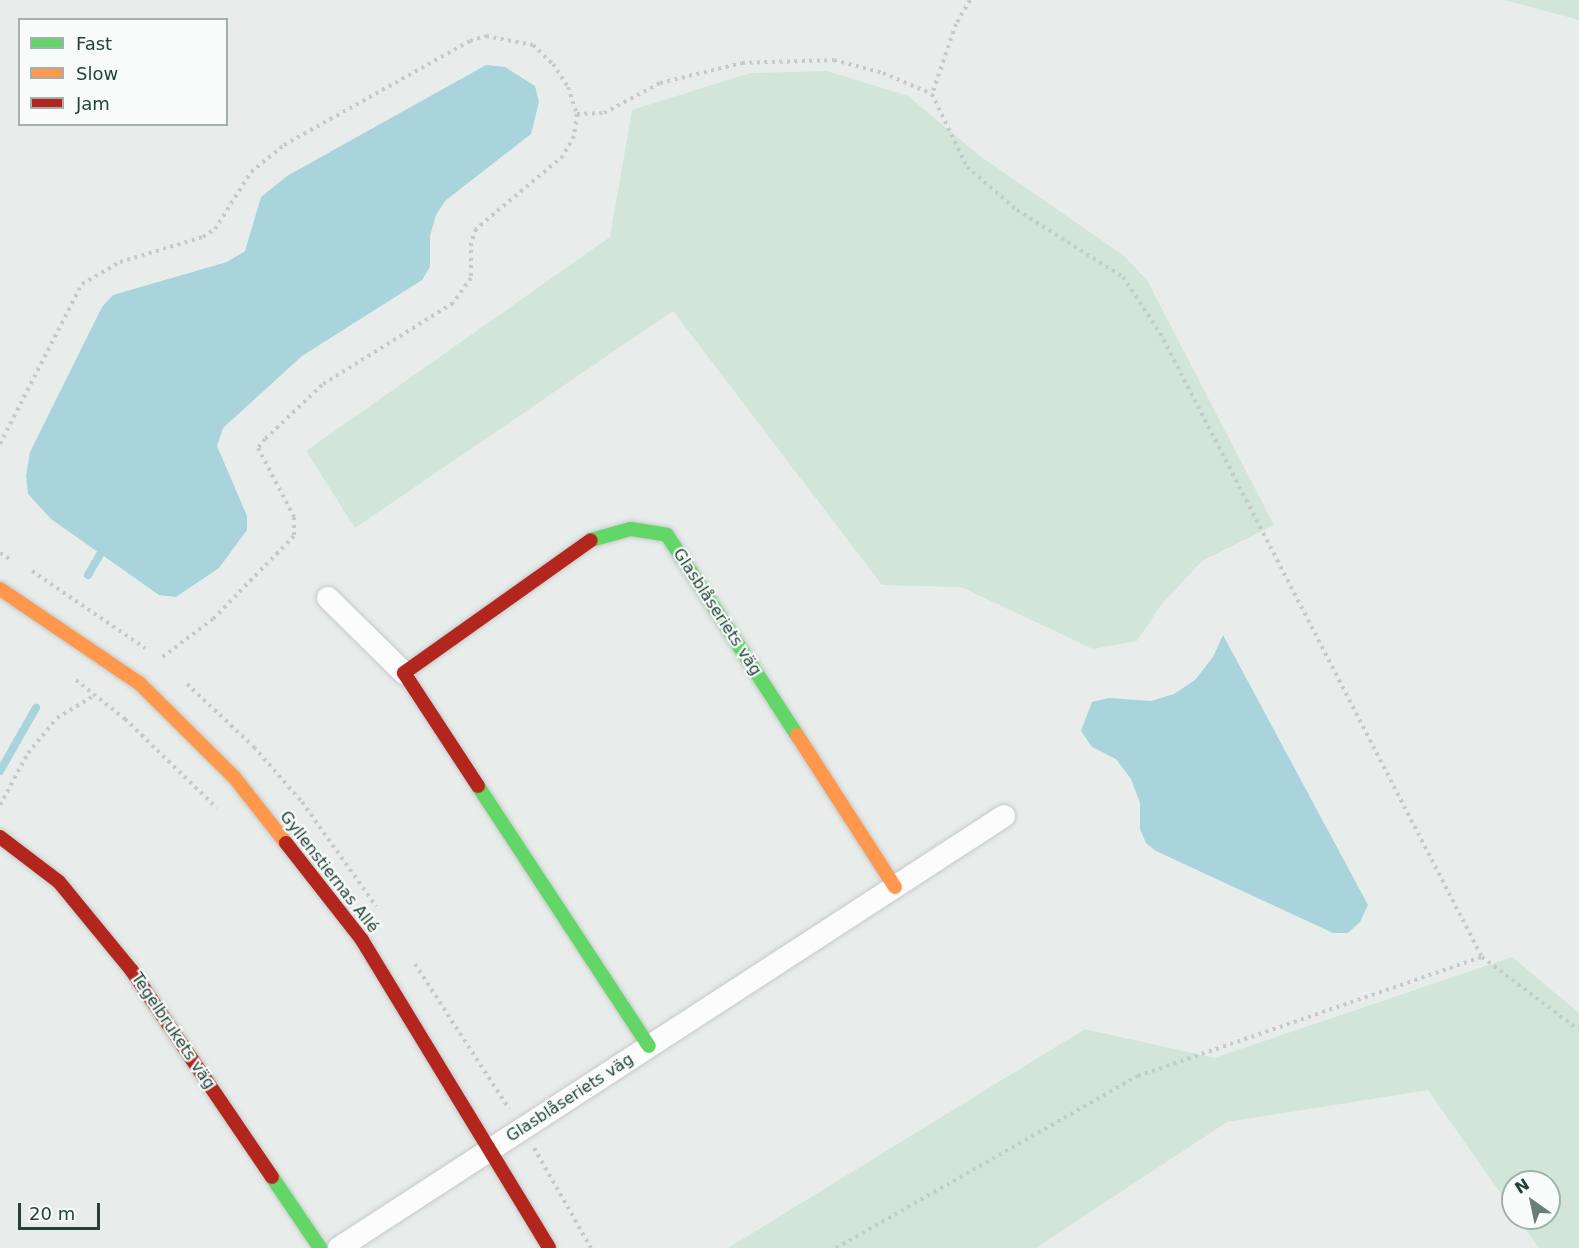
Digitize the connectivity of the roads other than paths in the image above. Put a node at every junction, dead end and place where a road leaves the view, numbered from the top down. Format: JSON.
{"nodes":[{"id":1,"x":0,"y":589,"type":"edge"},
{"id":2,"x":328,"y":598,"type":"dead end"},
{"id":3,"x":404,"y":673,"type":"junction"},
{"id":4,"x":1004,"y":816,"type":"dead end"},
{"id":5,"x":0,"y":837,"type":"edge"},
{"id":6,"x":896,"y":886,"type":"junction"},
{"id":7,"x":649,"y":1046,"type":"junction"},
{"id":8,"x":491,"y":1149,"type":"junction"},
{"id":9,"x":320,"y":1248,"type":"edge"},
{"id":10,"x":339,"y":1248,"type":"edge"},
{"id":11,"x":549,"y":1248,"type":"edge"}],
"edges":[{"from":1,"to":8,"type":"street","name":"Gyllenstiernas Allé"},
{"from":2,"to":3,"type":"street","name":"Glasblåseriets väg"},
{"from":3,"to":6,"type":"street","name":"Glasblåseriets väg"},
{"from":3,"to":7,"type":"street","name":"Glasblåseriets väg"},
{"from":4,"to":6,"type":"street","name":"Glasblåseriets väg"},
{"from":5,"to":9,"type":"street","name":"Tegelbrukets väg"},
{"from":6,"to":7,"type":"street","name":"Glasblåseriets väg"},
{"from":7,"to":8,"type":"street","name":"Glasblåseriets väg"},
{"from":8,"to":10,"type":"street"},
{"from":8,"to":11,"type":"street","name":"Gyllenstiernas Allé"}]}
